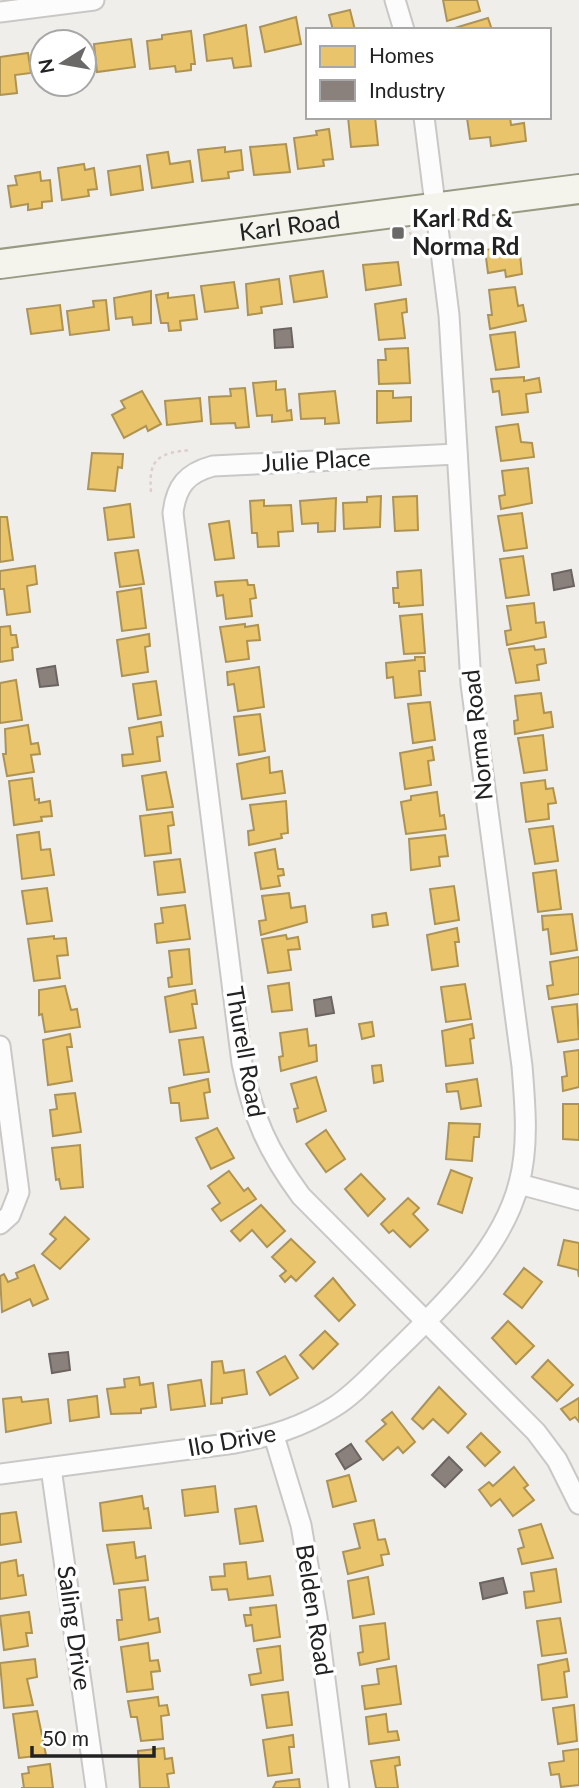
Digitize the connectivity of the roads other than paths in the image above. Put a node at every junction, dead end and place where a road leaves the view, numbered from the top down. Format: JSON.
{"nodes":[{"id":1,"x":94,"y":0,"type":"edge"},
{"id":2,"x":395,"y":0,"type":"edge"},
{"id":3,"x":0,"y":12,"type":"edge"},
{"id":4,"x":403,"y":28,"type":"edge"},
{"id":5,"x":424,"y":119,"type":"edge"},
{"id":6,"x":579,"y":189,"type":"edge"},
{"id":7,"x":438,"y":207,"type":"junction"},
{"id":8,"x":0,"y":264,"type":"edge"},
{"id":9,"x":457,"y":453,"type":"junction"},
{"id":10,"x":181,"y":484,"type":"joint"},
{"id":11,"x":0,"y":1046,"type":"edge"},
{"id":12,"x":519,"y":1184,"type":"junction"},
{"id":13,"x":579,"y":1200,"type":"edge"},
{"id":14,"x":0,"y":1224,"type":"edge"},
{"id":15,"x":426,"y":1322,"type":"junction"},
{"id":16,"x":274,"y":1436,"type":"junction"},
{"id":17,"x":51,"y":1468,"type":"junction"},
{"id":18,"x":0,"y":1474,"type":"edge"},
{"id":19,"x":579,"y":1504,"type":"edge"},
{"id":20,"x":96,"y":1788,"type":"edge"},
{"id":21,"x":339,"y":1788,"type":"edge"}],
"edges":[{"from":1,"to":3,"type":"street"},
{"from":2,"to":4,"type":"street"},
{"from":5,"to":7,"type":"street","name":"Norma Road"},
{"from":6,"to":7,"type":"main road","name":"Karl Road"},
{"from":7,"to":8,"type":"main road","name":"Karl Road"},
{"from":7,"to":9,"type":"street","name":"Norma Road"},
{"from":9,"to":10,"type":"street","name":"Julie Place"},
{"from":9,"to":12,"type":"street","name":"Norma Road"},
{"from":10,"to":15,"type":"street","name":"Thurell Road"},
{"from":11,"to":14,"type":"street"},
{"from":12,"to":13,"type":"street"},
{"from":12,"to":15,"type":"street","name":"Norma Road"},
{"from":15,"to":16,"type":"street","name":"Ilo Drive"},
{"from":15,"to":19,"type":"street","name":"Thurell Road"},
{"from":16,"to":17,"type":"street","name":"Ilo Drive"},
{"from":16,"to":21,"type":"street","name":"Belden Road"},
{"from":17,"to":18,"type":"street","name":"Ilo Drive"},
{"from":17,"to":20,"type":"street","name":"Saling Drive"}]}
